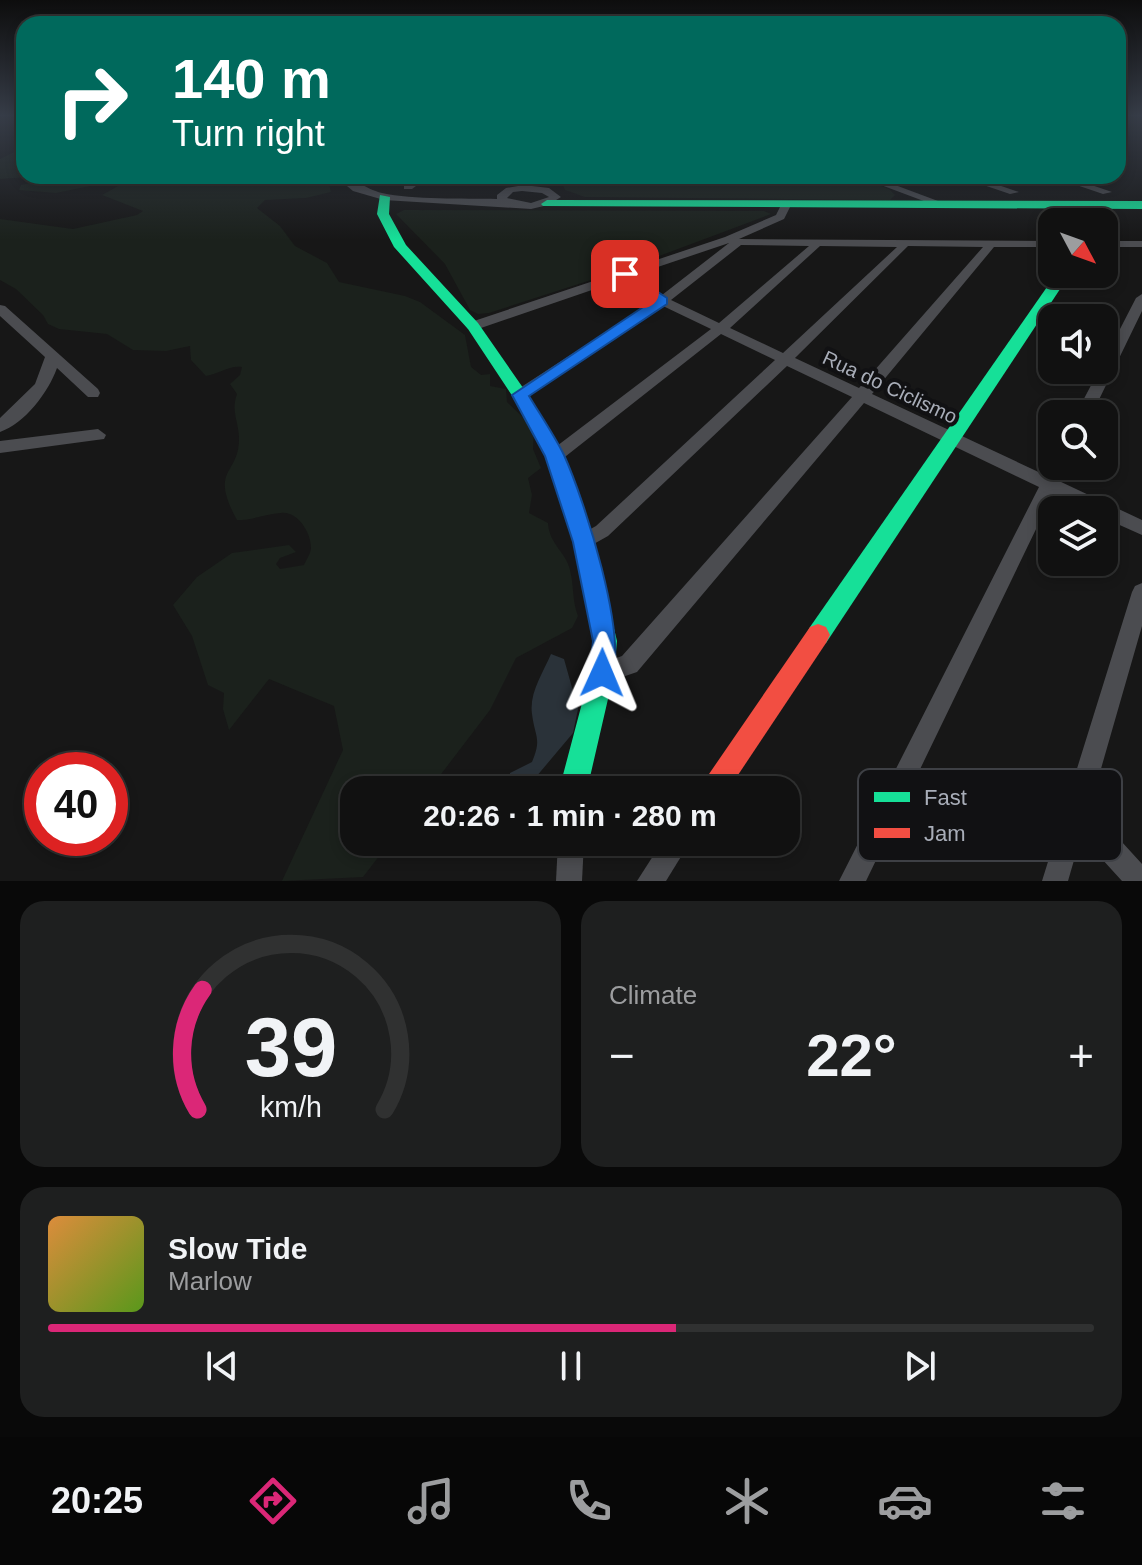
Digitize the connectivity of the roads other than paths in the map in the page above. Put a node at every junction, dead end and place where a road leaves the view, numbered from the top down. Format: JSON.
{"nodes":[{"id":1,"x":350,"y":184,"type":"edge"},
{"id":2,"x":412,"y":184,"type":"edge"},
{"id":3,"x":534,"y":184,"type":"edge"},
{"id":4,"x":555,"y":184,"type":"edge"},
{"id":5,"x":877,"y":184,"type":"edge"},
{"id":6,"x":988,"y":184,"type":"edge"},
{"id":7,"x":1081,"y":184,"type":"edge"},
{"id":8,"x":408,"y":187,"type":"dead end"},
{"id":9,"x":522,"y":188,"type":"junction"},
{"id":10,"x":1014,"y":192,"type":"dead end"},
{"id":11,"x":1107,"y":192,"type":"dead end"},
{"id":12,"x":551,"y":196,"type":"junction"},
{"id":13,"x":384,"y":197,"type":"junction"},
{"id":14,"x":902,"y":197,"type":"junction"},
{"id":15,"x":507,"y":198,"type":"junction"},
{"id":16,"x":786,"y":205,"type":"junction"},
{"id":17,"x":1142,"y":205,"type":"edge"},
{"id":18,"x":734,"y":241,"type":"junction"},
{"id":19,"x":816,"y":243,"type":"junction"},
{"id":20,"x":902,"y":243,"type":"junction"},
{"id":21,"x":990,"y":244,"type":"junction"},
{"id":22,"x":1038,"y":244,"type":"edge"},
{"id":23,"x":1118,"y":244,"type":"edge"},
{"id":24,"x":1142,"y":244,"type":"edge"},
{"id":25,"x":625,"y":274,"type":"junction"},
{"id":26,"x":1054,"y":288,"type":"edge"},
{"id":27,"x":1142,"y":298,"type":"edge"},
{"id":28,"x":662,"y":301,"type":"junction"},
{"id":29,"x":0,"y":309,"type":"edge"},
{"id":30,"x":473,"y":326,"type":"junction"},
{"id":31,"x":720,"y":329,"type":"junction"},
{"id":32,"x":51,"y":358,"type":"junction"},
{"id":33,"x":785,"y":359,"type":"junction"},
{"id":34,"x":93,"y":393,"type":"dead end"},
{"id":35,"x":520,"y":395,"type":"junction"},
{"id":36,"x":862,"y":396,"type":"junction"},
{"id":37,"x":1091,"y":400,"type":"edge"},
{"id":38,"x":0,"y":426,"type":"edge"},
{"id":39,"x":98,"y":435,"type":"dead end"},
{"id":40,"x":952,"y":438,"type":"junction"},
{"id":41,"x":0,"y":447,"type":"edge"},
{"id":42,"x":555,"y":456,"type":"junction"},
{"id":43,"x":1038,"y":470,"type":"edge"},
{"id":44,"x":1051,"y":480,"type":"edge"},
{"id":45,"x":1061,"y":480,"type":"edge"},
{"id":46,"x":1142,"y":528,"type":"edge"},
{"id":47,"x":583,"y":542,"type":"junction"},
{"id":48,"x":1142,"y":592,"type":"edge"},
{"id":49,"x":602,"y":673,"type":"junction"},
{"id":50,"x":907,"y":769,"type":"edge"},
{"id":51,"x":1089,"y":769,"type":"edge"},
{"id":52,"x":576,"y":776,"type":"edge"},
{"id":53,"x":722,"y":776,"type":"edge"},
{"id":54,"x":570,"y":856,"type":"edge"},
{"id":55,"x":667,"y":856,"type":"edge"},
{"id":56,"x":862,"y":861,"type":"edge"},
{"id":57,"x":1061,"y":861,"type":"edge"},
{"id":58,"x":1122,"y":861,"type":"edge"},
{"id":59,"x":569,"y":881,"type":"edge"},
{"id":60,"x":650,"y":881,"type":"edge"},
{"id":61,"x":852,"y":881,"type":"edge"},
{"id":62,"x":1055,"y":881,"type":"edge"},
{"id":63,"x":1140,"y":881,"type":"edge"}],
"edges":[{"from":1,"to":13,"type":"street"},
{"from":2,"to":8,"type":"street"},
{"from":3,"to":9,"type":"street"},
{"from":4,"to":12,"type":"street"},
{"from":5,"to":14,"type":"street"},
{"from":6,"to":10,"type":"street"},
{"from":7,"to":11,"type":"street"},
{"from":9,"to":12,"type":"street"},
{"from":9,"to":15,"type":"street"},
{"from":12,"to":15,"type":"street"},
{"from":12,"to":16,"type":"street"},
{"from":13,"to":15,"type":"street"},
{"from":13,"to":30,"type":"street"},
{"from":14,"to":16,"type":"street"},
{"from":14,"to":17,"type":"street"},
{"from":16,"to":18,"type":"street"},
{"from":18,"to":19,"type":"street"},
{"from":18,"to":25,"type":"street"},
{"from":18,"to":28,"type":"street"},
{"from":19,"to":20,"type":"street"},
{"from":19,"to":31,"type":"street"},
{"from":20,"to":21,"type":"street"},
{"from":20,"to":33,"type":"street"},
{"from":21,"to":22,"type":"street"},
{"from":21,"to":36,"type":"street"},
{"from":23,"to":24,"type":"street"},
{"from":25,"to":28,"type":"street","name":"Rua do Ciclismo"},
{"from":25,"to":30,"type":"street"},
{"from":26,"to":40,"type":"street"},
{"from":27,"to":37,"type":"street"},
{"from":28,"to":31,"type":"street","name":"Rua do Ciclismo"},
{"from":28,"to":35,"type":"street"},
{"from":29,"to":32,"type":"street"},
{"from":30,"to":35,"type":"street"},
{"from":31,"to":33,"type":"street","name":"Rua do Ciclismo"},
{"from":31,"to":42,"type":"street"},
{"from":32,"to":34,"type":"street"},
{"from":32,"to":38,"type":"street"},
{"from":33,"to":36,"type":"street","name":"Rua do Ciclismo"},
{"from":33,"to":47,"type":"street"},
{"from":35,"to":42,"type":"street"},
{"from":36,"to":40,"type":"street","name":"Rua do Ciclismo"},
{"from":36,"to":49,"type":"street"},
{"from":39,"to":41,"type":"street"},
{"from":40,"to":43,"type":"street","name":"Rua do Ciclismo"},
{"from":40,"to":53,"type":"street"},
{"from":42,"to":47,"type":"street"},
{"from":44,"to":50,"type":"street"},
{"from":45,"to":46,"type":"street","name":"Rua do Ciclismo"},
{"from":47,"to":49,"type":"street"},
{"from":48,"to":51,"type":"street"},
{"from":49,"to":52,"type":"street"},
{"from":54,"to":59,"type":"street"},
{"from":55,"to":60,"type":"street"},
{"from":56,"to":61,"type":"street"},
{"from":57,"to":62,"type":"street"},
{"from":58,"to":63,"type":"street"}]}
